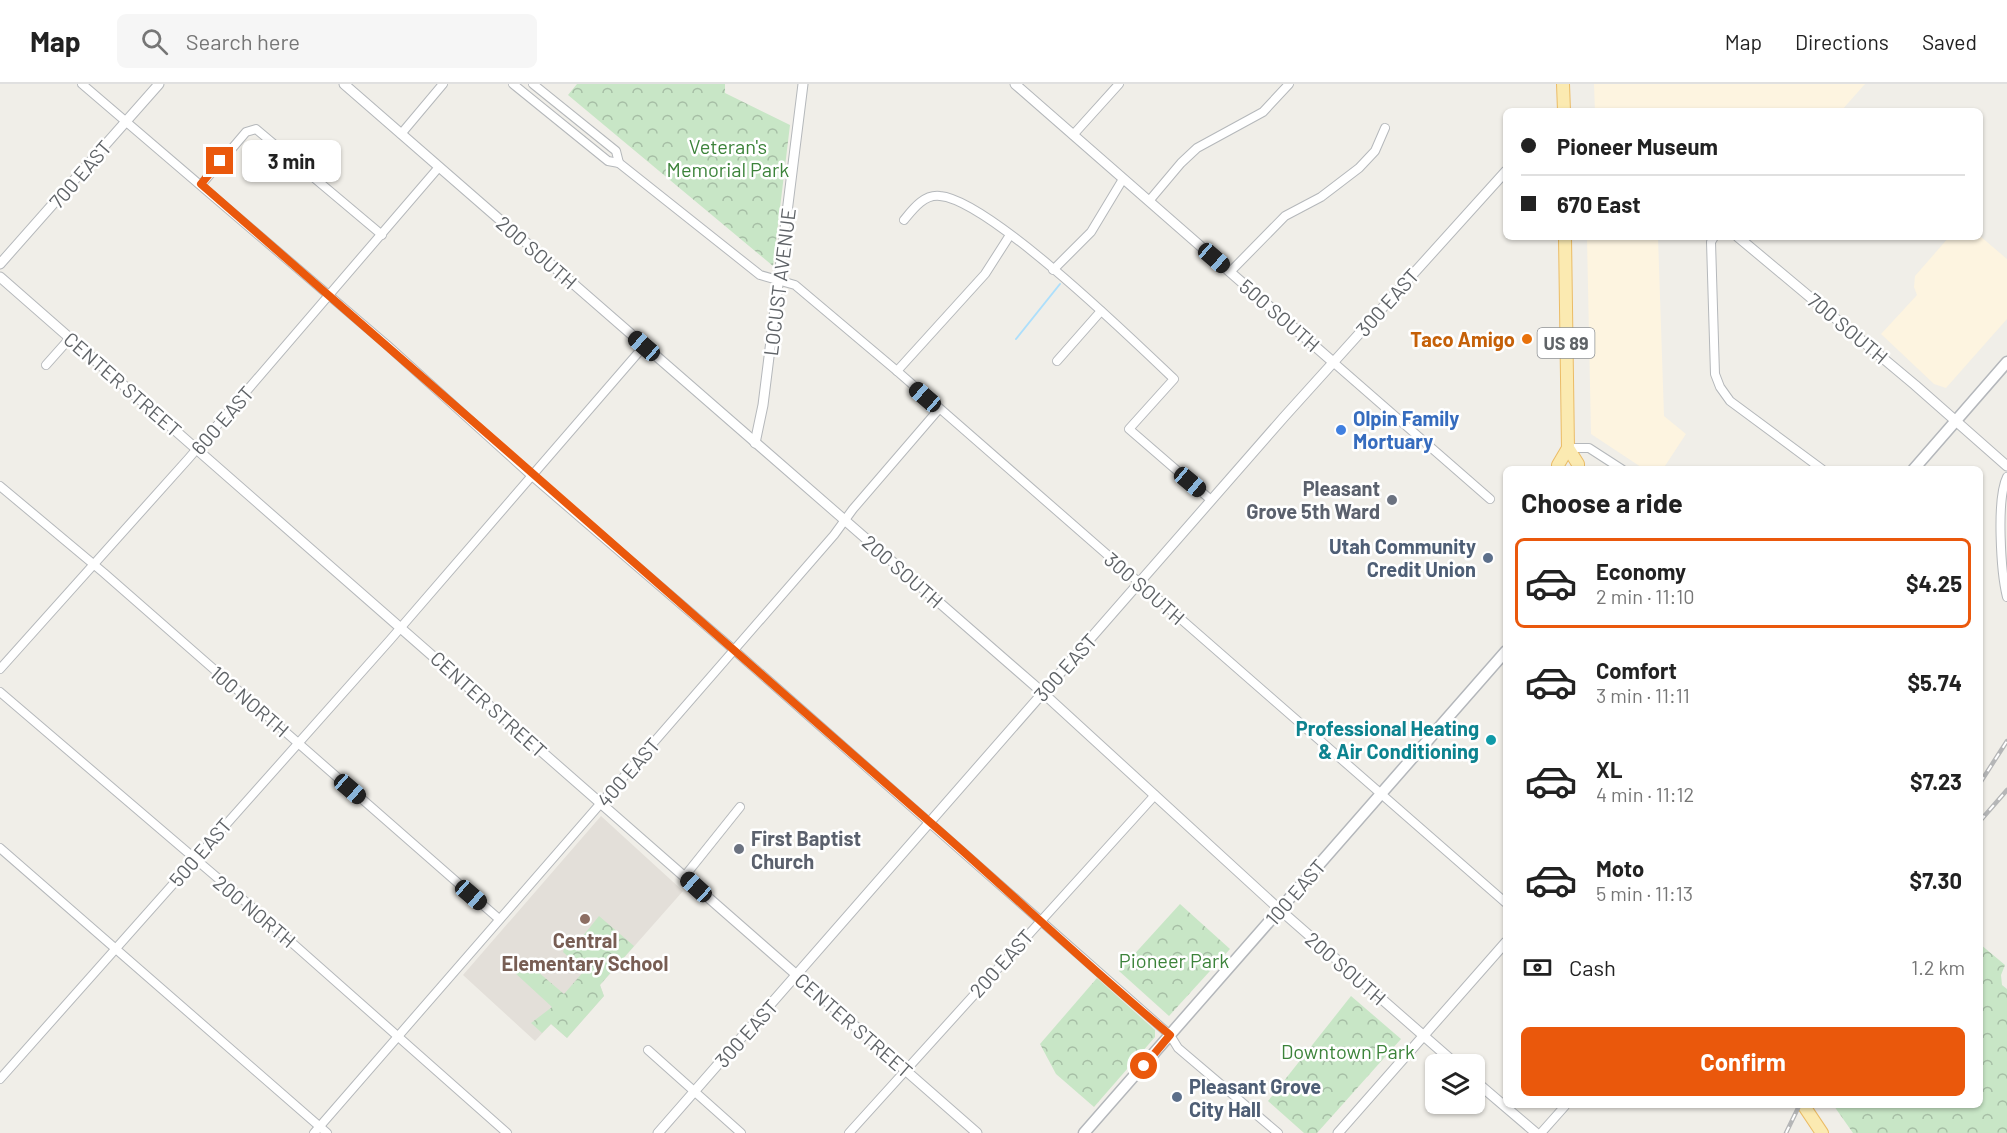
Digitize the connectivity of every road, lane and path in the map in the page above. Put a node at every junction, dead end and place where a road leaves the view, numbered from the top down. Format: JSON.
{"nodes":[{"id":1,"x":82,"y":84,"type":"edge"},
{"id":2,"x":159,"y":84,"type":"edge"},
{"id":3,"x":344,"y":84,"type":"edge"},
{"id":4,"x":443,"y":84,"type":"edge"},
{"id":5,"x":513,"y":84,"type":"edge"},
{"id":6,"x":533,"y":84,"type":"edge"},
{"id":7,"x":803,"y":84,"type":"edge"},
{"id":8,"x":1015,"y":84,"type":"edge"},
{"id":9,"x":1119,"y":84,"type":"edge"},
{"id":10,"x":1289,"y":84,"type":"edge"},
{"id":11,"x":1563,"y":84,"type":"edge"},
{"id":12,"x":1564,"y":108,"type":"edge"},
{"id":13,"x":126,"y":122,"type":"junction"},
{"id":14,"x":1385,"y":128,"type":"dead end"},
{"id":15,"x":401,"y":134,"type":"junction"},
{"id":16,"x":1073,"y":135,"type":"junction"},
{"id":17,"x":619,"y":163,"type":"junction"},
{"id":18,"x":439,"y":168,"type":"junction"},
{"id":19,"x":1503,"y":174,"type":"edge"},
{"id":20,"x":1123,"y":178,"type":"junction"},
{"id":21,"x":201,"y":184,"type":"junction"},
{"id":22,"x":1149,"y":201,"type":"junction"},
{"id":23,"x":904,"y":220,"type":"dead end"},
{"id":24,"x":382,"y":235,"type":"junction"},
{"id":25,"x":1010,"y":235,"type":"junction"},
{"id":26,"x":1565,"y":240,"type":"edge"},
{"id":27,"x":1712,"y":240,"type":"edge"},
{"id":28,"x":1742,"y":240,"type":"edge"},
{"id":29,"x":0,"y":264,"type":"edge"},
{"id":30,"x":1053,"y":270,"type":"junction"},
{"id":31,"x":1230,"y":272,"type":"junction"},
{"id":32,"x":0,"y":277,"type":"edge"},
{"id":33,"x":779,"y":281,"type":"junction"},
{"id":34,"x":330,"y":295,"type":"junction"},
{"id":35,"x":1101,"y":311,"type":"junction"},
{"id":36,"x":69,"y":338,"type":"junction"},
{"id":37,"x":644,"y":346,"type":"junction"},
{"id":38,"x":1057,"y":361,"type":"dead end"},
{"id":39,"x":1333,"y":362,"type":"junction"},
{"id":40,"x":2007,"y":363,"type":"edge"},
{"id":41,"x":46,"y":365,"type":"dead end"},
{"id":42,"x":897,"y":371,"type":"junction"},
{"id":43,"x":939,"y":409,"type":"junction"},
{"id":44,"x":1956,"y":421,"type":"junction"},
{"id":45,"x":755,"y":443,"type":"junction"},
{"id":46,"x":1568,"y":448,"type":"junction"},
{"id":47,"x":197,"y":449,"type":"junction"},
{"id":48,"x":1560,"y":466,"type":"edge"},
{"id":49,"x":1578,"y":466,"type":"edge"},
{"id":50,"x":1617,"y":466,"type":"edge"},
{"id":51,"x":1818,"y":466,"type":"edge"},
{"id":52,"x":1917,"y":466,"type":"edge"},
{"id":53,"x":2007,"y":466,"type":"edge"},
{"id":54,"x":532,"y":476,"type":"junction"},
{"id":55,"x":2007,"y":477,"type":"edge"},
{"id":56,"x":0,"y":486,"type":"edge"},
{"id":57,"x":1490,"y":499,"type":"dead end"},
{"id":58,"x":1211,"y":500,"type":"junction"},
{"id":59,"x":845,"y":520,"type":"junction"},
{"id":60,"x":94,"y":565,"type":"junction"},
{"id":61,"x":1140,"y":584,"type":"junction"},
{"id":62,"x":2007,"y":597,"type":"edge"},
{"id":63,"x":401,"y":627,"type":"junction"},
{"id":64,"x":734,"y":650,"type":"junction"},
{"id":65,"x":1503,"y":654,"type":"edge"},
{"id":66,"x":0,"y":669,"type":"edge"},
{"id":67,"x":0,"y":692,"type":"edge"},
{"id":68,"x":1042,"y":692,"type":"junction"},
{"id":69,"x":297,"y":743,"type":"junction"},
{"id":70,"x":1155,"y":795,"type":"junction"},
{"id":71,"x":1380,"y":795,"type":"junction"},
{"id":72,"x":601,"y":803,"type":"junction"},
{"id":73,"x":740,"y":807,"type":"dead end"},
{"id":74,"x":930,"y":822,"type":"junction"},
{"id":75,"x":0,"y":848,"type":"edge"},
{"id":76,"x":193,"y":859,"type":"junction"},
{"id":77,"x":684,"y":877,"type":"junction"},
{"id":78,"x":1503,"y":900,"type":"edge"},
{"id":79,"x":1279,"y":909,"type":"junction"},
{"id":80,"x":499,"y":919,"type":"junction"},
{"id":81,"x":1041,"y":920,"type":"junction"},
{"id":82,"x":1503,"y":945,"type":"edge"},
{"id":83,"x":115,"y":949,"type":"junction"},
{"id":84,"x":797,"y":975,"type":"junction"},
{"id":85,"x":1170,"y":1035,"type":"junction"},
{"id":86,"x":397,"y":1036,"type":"junction"},
{"id":87,"x":1424,"y":1036,"type":"junction"},
{"id":88,"x":648,"y":1050,"type":"dead end"},
{"id":89,"x":1444,"y":1054,"type":"edge"},
{"id":90,"x":905,"y":1070,"type":"junction"},
{"id":91,"x":0,"y":1079,"type":"edge"},
{"id":92,"x":1485,"y":1089,"type":"edge"},
{"id":93,"x":694,"y":1092,"type":"junction"},
{"id":94,"x":1503,"y":1105,"type":"edge"},
{"id":95,"x":1507,"y":1108,"type":"edge"},
{"id":96,"x":1562,"y":1108,"type":"edge"},
{"id":97,"x":1805,"y":1108,"type":"edge"},
{"id":98,"x":317,"y":1130,"type":"edge"},
{"id":99,"x":327,"y":1133,"type":"edge"},
{"id":100,"x":507,"y":1133,"type":"edge"},
{"id":101,"x":658,"y":1133,"type":"edge"},
{"id":102,"x":741,"y":1133,"type":"edge"},
{"id":103,"x":849,"y":1133,"type":"edge"},
{"id":104,"x":977,"y":1133,"type":"edge"},
{"id":105,"x":1084,"y":1133,"type":"edge"},
{"id":106,"x":1278,"y":1133,"type":"edge"},
{"id":107,"x":1338,"y":1133,"type":"edge"},
{"id":108,"x":1536,"y":1133,"type":"edge"},
{"id":109,"x":1541,"y":1133,"type":"edge"},
{"id":110,"x":1822,"y":1133,"type":"edge"}],
"edges":[{"from":1,"to":13,"type":"street"},
{"from":2,"to":13,"type":"street","name":"700 EAST"},
{"from":3,"to":15,"type":"street","name":"200 SOUTH"},
{"from":4,"to":15,"type":"street"},
{"from":5,"to":17,"type":"street"},
{"from":6,"to":17,"type":"street"},
{"from":7,"to":33,"type":"street","name":"LOCUST AVENUE"},
{"from":8,"to":16,"type":"street","name":"500 SOUTH"},
{"from":9,"to":16,"type":"street"},
{"from":10,"to":22,"type":"street"},
{"from":11,"to":12,"type":"main road"},
{"from":13,"to":21,"type":"street"},
{"from":13,"to":29,"type":"street","name":"700 EAST"},
{"from":14,"to":31,"type":"street"},
{"from":15,"to":18,"type":"street","name":"200 SOUTH"},
{"from":16,"to":20,"type":"street","name":"500 SOUTH"},
{"from":17,"to":33,"type":"street","name":"300 SOUTH"},
{"from":18,"to":24,"type":"street","name":"600 EAST"},
{"from":18,"to":37,"type":"street","name":"200 SOUTH"},
{"from":19,"to":39,"type":"street","name":"300 EAST"},
{"from":20,"to":22,"type":"street","name":"500 SOUTH"},
{"from":20,"to":30,"type":"street"},
{"from":21,"to":24,"type":"street"},
{"from":21,"to":34,"type":"street"},
{"from":22,"to":31,"type":"street","name":"500 SOUTH"},
{"from":23,"to":25,"type":"street"},
{"from":24,"to":34,"type":"street","name":"600 EAST"},
{"from":25,"to":30,"type":"street"},
{"from":25,"to":42,"type":"street"},
{"from":26,"to":46,"type":"main road","number":"US 89"},
{"from":27,"to":51,"type":"street"},
{"from":28,"to":44,"type":"street","name":"700 SOUTH"},
{"from":30,"to":35,"type":"street"},
{"from":31,"to":39,"type":"street","name":"500 SOUTH"},
{"from":32,"to":36,"type":"street","name":"CENTER STREET"},
{"from":33,"to":42,"type":"street","name":"300 SOUTH"},
{"from":33,"to":45,"type":"street","name":"LOCUST AVENUE"},
{"from":34,"to":47,"type":"street","name":"600 EAST"},
{"from":34,"to":54,"type":"street"},
{"from":35,"to":38,"type":"street"},
{"from":35,"to":58,"type":"street"},
{"from":36,"to":41,"type":"street"},
{"from":36,"to":47,"type":"street","name":"CENTER STREET"},
{"from":37,"to":45,"type":"street","name":"200 SOUTH"},
{"from":37,"to":54,"type":"street","name":"500 EAST"},
{"from":39,"to":57,"type":"street","name":"500 SOUTH"},
{"from":39,"to":58,"type":"street","name":"300 EAST"},
{"from":40,"to":44,"type":"main road"},
{"from":42,"to":43,"type":"street","name":"300 SOUTH"},
{"from":43,"to":59,"type":"street","name":"400 EAST"},
{"from":43,"to":61,"type":"street","name":"300 SOUTH"},
{"from":44,"to":52,"type":"main road"},
{"from":44,"to":53,"type":"street","name":"700 SOUTH"},
{"from":45,"to":59,"type":"street","name":"200 SOUTH"},
{"from":46,"to":48,"type":"main road","number":"US 89"},
{"from":46,"to":49,"type":"main road","number":"US 89"},
{"from":46,"to":50,"type":"street"},
{"from":47,"to":60,"type":"street","name":"600 EAST"},
{"from":47,"to":63,"type":"street","name":"CENTER STREET"},
{"from":54,"to":63,"type":"street","name":"500 EAST"},
{"from":54,"to":64,"type":"street"},
{"from":55,"to":62,"type":"street"},
{"from":56,"to":60,"type":"street","name":"100 NORTH"},
{"from":58,"to":61,"type":"street","name":"300 EAST"},
{"from":59,"to":64,"type":"street","name":"400 EAST"},
{"from":59,"to":68,"type":"street","name":"200 SOUTH"},
{"from":60,"to":66,"type":"street","name":"600 EAST"},
{"from":60,"to":69,"type":"street","name":"100 NORTH"},
{"from":61,"to":68,"type":"street","name":"300 EAST"},
{"from":61,"to":71,"type":"street","name":"300 SOUTH"},
{"from":63,"to":69,"type":"street","name":"500 EAST"},
{"from":63,"to":72,"type":"street","name":"CENTER STREET"},
{"from":64,"to":72,"type":"street","name":"400 EAST"},
{"from":64,"to":74,"type":"street"},
{"from":65,"to":71,"type":"main road","name":"100 EAST"},
{"from":67,"to":76,"type":"street","name":"200 NORTH"},
{"from":68,"to":70,"type":"street","name":"200 SOUTH"},
{"from":68,"to":74,"type":"street","name":"300 EAST"},
{"from":69,"to":76,"type":"street","name":"500 EAST"},
{"from":69,"to":80,"type":"street","name":"100 NORTH"},
{"from":70,"to":79,"type":"street","name":"200 SOUTH"},
{"from":70,"to":81,"type":"street","name":"200 EAST"},
{"from":71,"to":78,"type":"street","name":"300 SOUTH"},
{"from":71,"to":79,"type":"main road","name":"100 EAST"},
{"from":72,"to":77,"type":"street","name":"CENTER STREET"},
{"from":72,"to":80,"type":"street","name":"400 EAST"},
{"from":73,"to":77,"type":"street"},
{"from":74,"to":81,"type":"street"},
{"from":74,"to":84,"type":"street","name":"300 EAST"},
{"from":75,"to":83,"type":"street"},
{"from":76,"to":83,"type":"street","name":"500 EAST"},
{"from":76,"to":86,"type":"street","name":"200 NORTH"},
{"from":77,"to":84,"type":"street","name":"CENTER STREET"},
{"from":79,"to":85,"type":"main road","name":"100 EAST"},
{"from":79,"to":87,"type":"street","name":"200 SOUTH"},
{"from":80,"to":86,"type":"street","name":"400 EAST"},
{"from":81,"to":85,"type":"street"},
{"from":81,"to":90,"type":"street","name":"200 EAST"},
{"from":82,"to":87,"type":"street"},
{"from":83,"to":91,"type":"street","name":"500 EAST"},
{"from":83,"to":98,"type":"street"},
{"from":84,"to":90,"type":"street","name":"CENTER STREET"},
{"from":84,"to":93,"type":"street","name":"300 EAST"},
{"from":85,"to":105,"type":"main road","name":"100 EAST"},
{"from":85,"to":106,"type":"street"},
{"from":86,"to":98,"type":"street","name":"400 EAST"},
{"from":86,"to":100,"type":"street","name":"200 NORTH"},
{"from":87,"to":89,"type":"street","name":"200 SOUTH"},
{"from":87,"to":107,"type":"street"},
{"from":88,"to":93,"type":"street"},
{"from":90,"to":103,"type":"street","name":"200 EAST"},
{"from":90,"to":104,"type":"street","name":"CENTER STREET"},
{"from":92,"to":94,"type":"street"},
{"from":93,"to":101,"type":"street","name":"300 EAST"},
{"from":93,"to":102,"type":"street"},
{"from":95,"to":108,"type":"street"},
{"from":96,"to":109,"type":"street"},
{"from":97,"to":110,"type":"main road"},
{"from":98,"to":99,"type":"street"}]}
